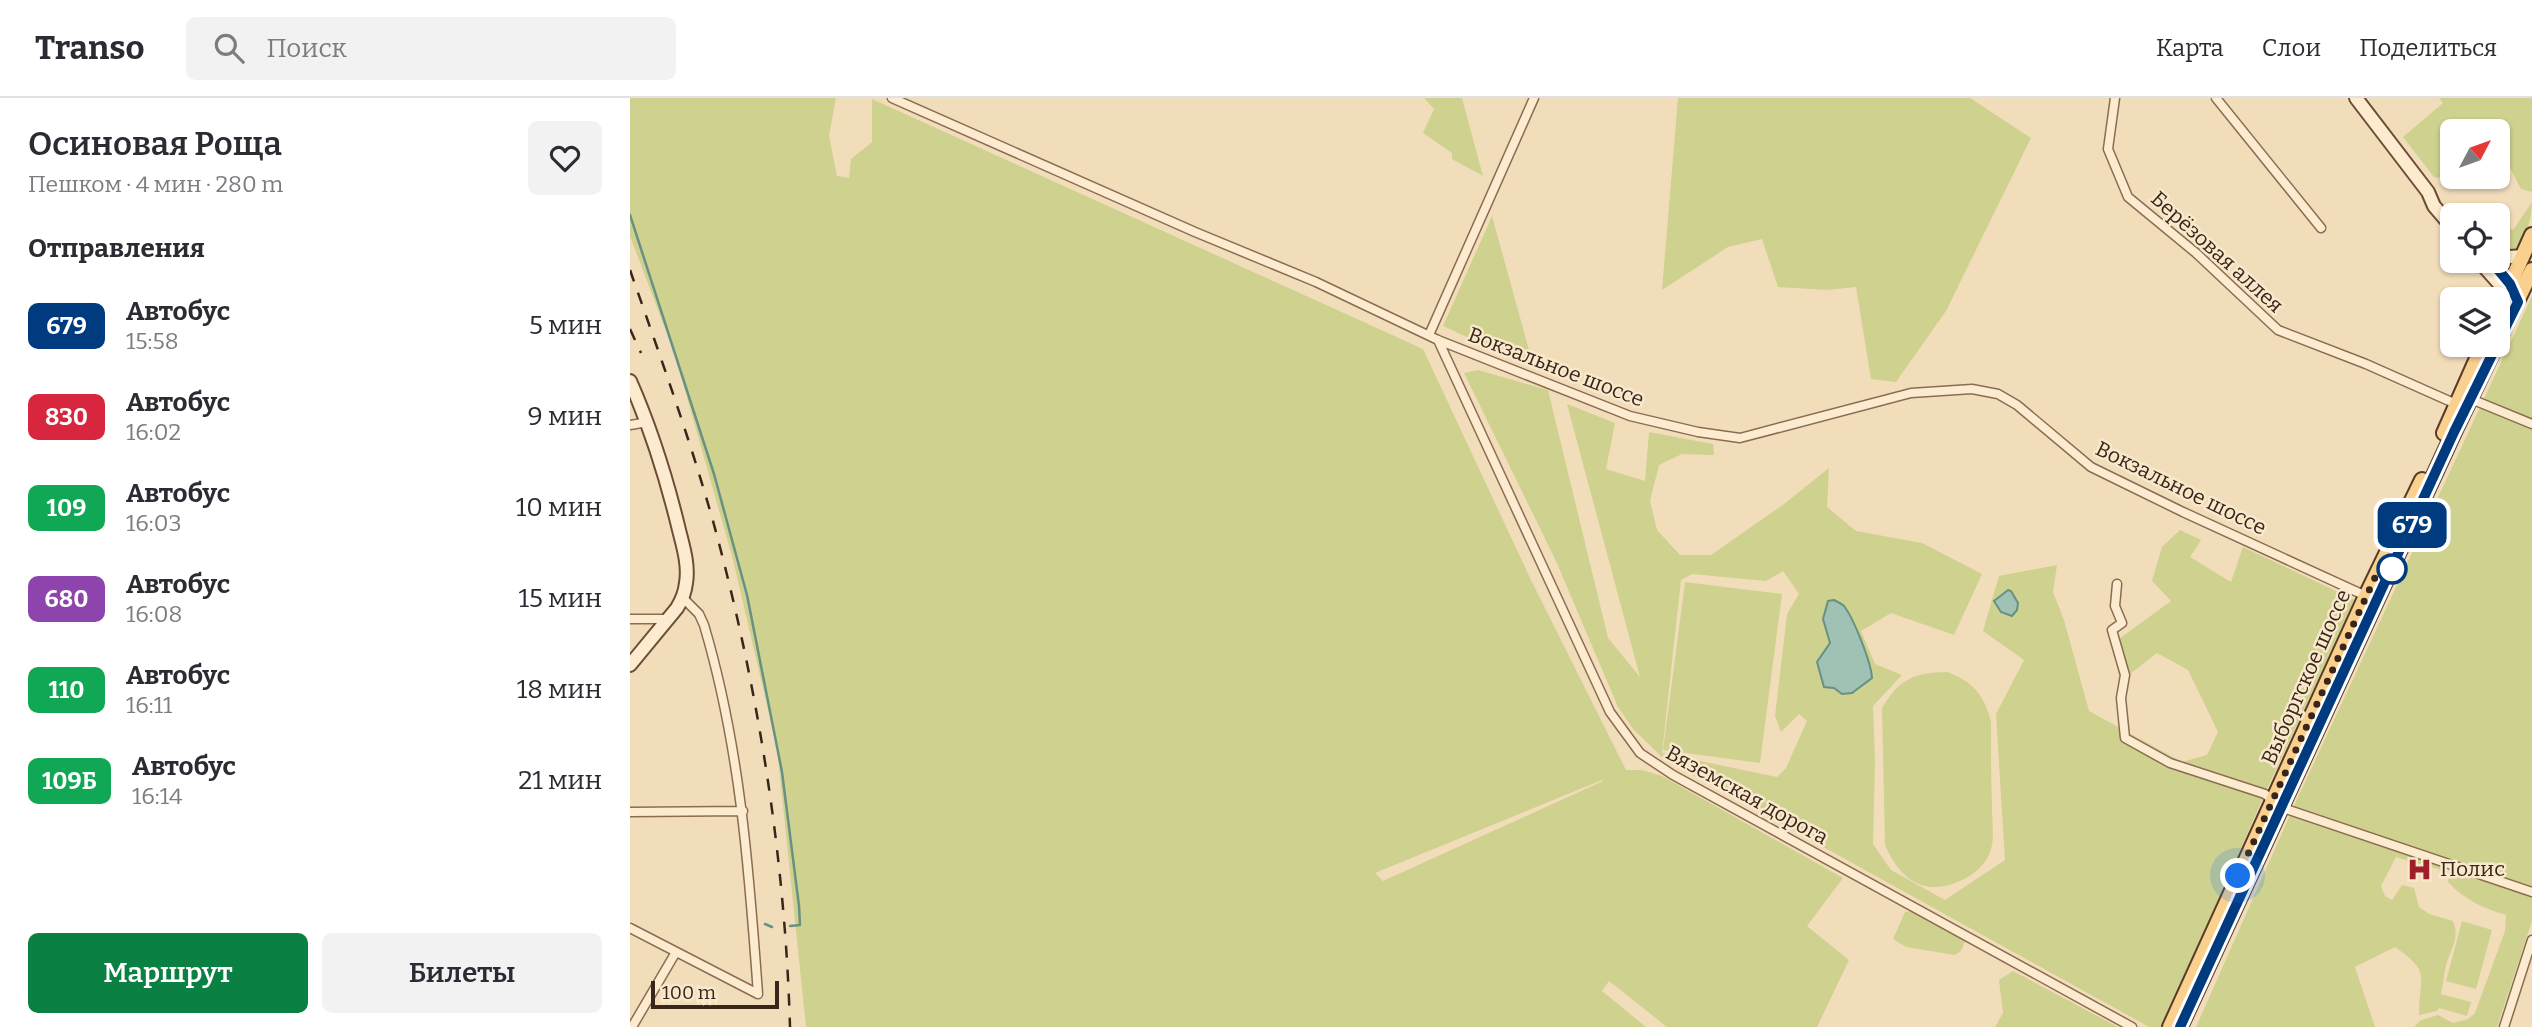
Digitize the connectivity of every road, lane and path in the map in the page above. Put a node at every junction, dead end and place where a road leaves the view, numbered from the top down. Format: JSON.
{"nodes":[{"id":1,"x":892,"y":98,"type":"edge"},
{"id":2,"x":1534,"y":98,"type":"edge"},
{"id":3,"x":2115,"y":98,"type":"edge"},
{"id":4,"x":2216,"y":98,"type":"edge"},
{"id":5,"x":2356,"y":98,"type":"edge"},
{"id":6,"x":2428,"y":192,"type":"junction"},
{"id":7,"x":2440,"y":204,"type":"edge"},
{"id":8,"x":2440,"y":213,"type":"edge"},
{"id":9,"x":2321,"y":228,"type":"dead end"},
{"id":10,"x":2532,"y":235,"type":"edge"},
{"id":11,"x":2523,"y":256,"type":"junction"},
{"id":12,"x":2510,"y":257,"type":"edge"},
{"id":13,"x":2532,"y":270,"type":"edge"},
{"id":14,"x":2491,"y":273,"type":"edge"},
{"id":15,"x":2499,"y":273,"type":"edge"},
{"id":16,"x":2512,"y":293,"type":"junction"},
{"id":17,"x":2510,"y":296,"type":"edge"},
{"id":18,"x":1429,"y":335,"type":"junction"},
{"id":19,"x":1438,"y":340,"type":"junction"},
{"id":20,"x":2478,"y":357,"type":"edge"},
{"id":21,"x":630,"y":381,"type":"edge"},
{"id":22,"x":2472,"y":399,"type":"junction"},
{"id":23,"x":2456,"y":404,"type":"junction"},
{"id":24,"x":648,"y":422,"type":"junction"},
{"id":25,"x":2532,"y":424,"type":"edge"},
{"id":26,"x":630,"y":425,"type":"edge"},
{"id":27,"x":2117,"y":584,"type":"dead end"},
{"id":28,"x":2366,"y":596,"type":"junction"},
{"id":29,"x":683,"y":598,"type":"junction"},
{"id":30,"x":630,"y":619,"type":"edge"},
{"id":31,"x":669,"y":619,"type":"junction"},
{"id":32,"x":630,"y":665,"type":"edge"},
{"id":33,"x":2278,"y":804,"type":"junction"},
{"id":34,"x":743,"y":811,"type":"junction"},
{"id":35,"x":630,"y":812,"type":"edge"},
{"id":36,"x":2532,"y":892,"type":"edge"},
{"id":37,"x":630,"y":929,"type":"edge"},
{"id":38,"x":2532,"y":940,"type":"edge"},
{"id":39,"x":676,"y":952,"type":"junction"},
{"id":40,"x":632,"y":1027,"type":"edge"},
{"id":41,"x":2132,"y":1027,"type":"edge"},
{"id":42,"x":2170,"y":1027,"type":"edge"},
{"id":43,"x":2180,"y":1027,"type":"edge"},
{"id":44,"x":2504,"y":1027,"type":"edge"}],
"edges":[{"from":1,"to":18,"type":"street","name":"Вокзальное шоссе"},
{"from":2,"to":18,"type":"street"},
{"from":3,"to":23,"type":"street","name":"Берёзовая аллея"},
{"from":4,"to":9,"type":"street"},
{"from":5,"to":6,"type":"street"},
{"from":6,"to":7,"type":"street"},
{"from":6,"to":8,"type":"street"},
{"from":10,"to":11,"type":"main road","name":"Выборгское шоссе"},
{"from":11,"to":12,"type":"street"},
{"from":11,"to":16,"type":"main road","name":"Выборгское шоссе"},
{"from":13,"to":16,"type":"main road","name":"Выборгское шоссе"},
{"from":14,"to":16,"type":"street"},
{"from":15,"to":16,"type":"street"},
{"from":16,"to":17,"type":"main road","name":"Выборгское шоссе"},
{"from":16,"to":22,"type":"main road","name":"Выборгское шоссе"},
{"from":18,"to":19,"type":"street","name":"Вокзальное шоссе"},
{"from":19,"to":28,"type":"street","name":"Вокзальное шоссе"},
{"from":19,"to":41,"type":"street","name":"Вяземская дорога"},
{"from":20,"to":23,"type":"main road","name":"Выборгское шоссе"},
{"from":21,"to":24,"type":"street"},
{"from":22,"to":25,"type":"street"},
{"from":22,"to":33,"type":"main road","name":"Выборгское шоссе"},
{"from":23,"to":28,"type":"main road","name":"Выборгское шоссе"},
{"from":24,"to":26,"type":"street"},
{"from":24,"to":29,"type":"street"},
{"from":27,"to":33,"type":"street"},
{"from":28,"to":33,"type":"main road","name":"Выборгское шоссе"},
{"from":29,"to":31,"type":"street"},
{"from":29,"to":34,"type":"street"},
{"from":30,"to":31,"type":"street"},
{"from":31,"to":32,"type":"street"},
{"from":33,"to":36,"type":"street"},
{"from":33,"to":42,"type":"main road","name":"Выборгское шоссе"},
{"from":33,"to":43,"type":"main road","name":"Выборгское шоссе"},
{"from":34,"to":35,"type":"street"},
{"from":34,"to":39,"type":"street"},
{"from":37,"to":39,"type":"street"},
{"from":38,"to":44,"type":"street"},
{"from":39,"to":40,"type":"street"}]}
